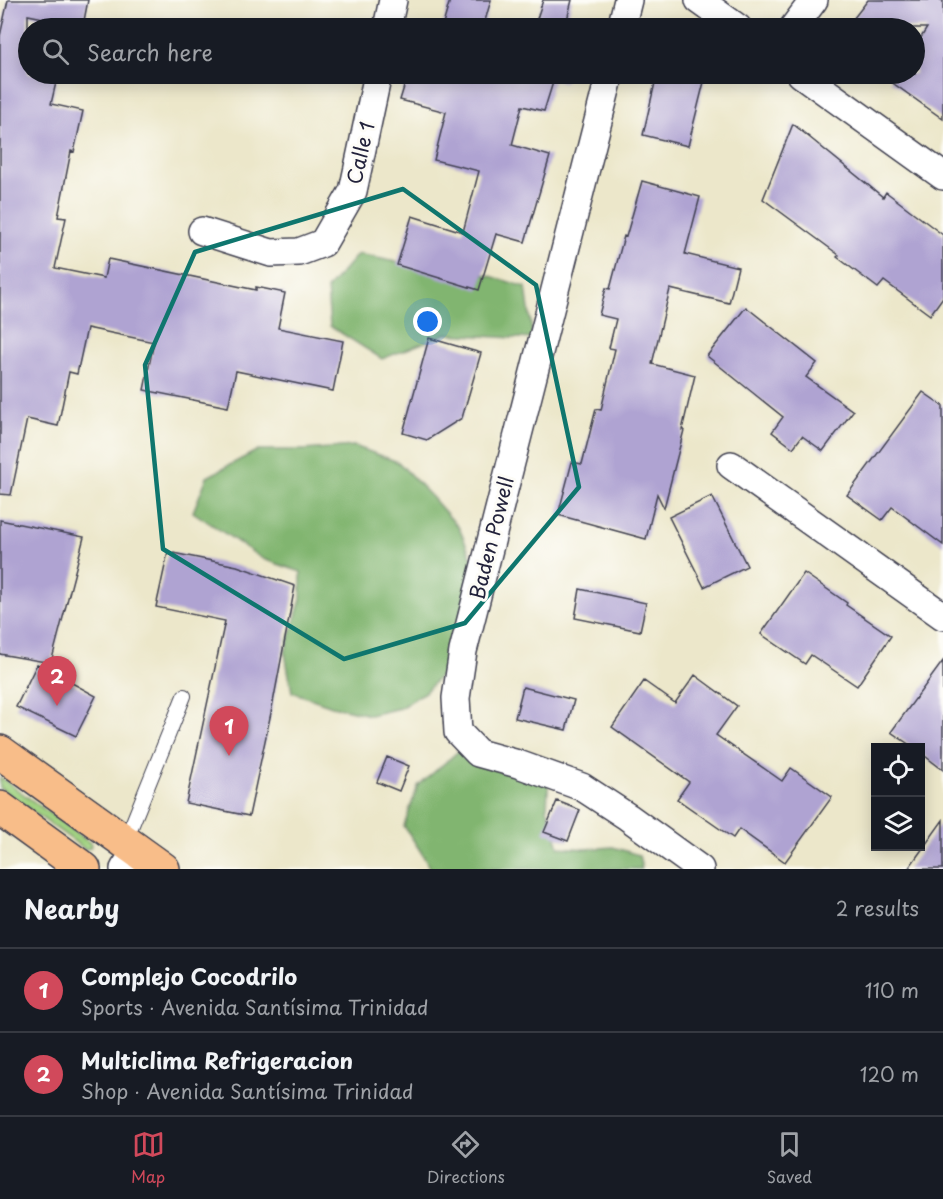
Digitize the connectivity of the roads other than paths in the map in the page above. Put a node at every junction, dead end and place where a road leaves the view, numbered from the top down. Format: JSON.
{"nodes":[{"id":1,"x":393,"y":0,"type":"edge"},
{"id":2,"x":628,"y":0,"type":"edge"},
{"id":3,"x":699,"y":0,"type":"edge"},
{"id":4,"x":814,"y":0,"type":"edge"},
{"id":5,"x":389,"y":18,"type":"edge"},
{"id":6,"x":624,"y":18,"type":"edge"},
{"id":7,"x":724,"y":18,"type":"edge"},
{"id":8,"x":800,"y":18,"type":"edge"},
{"id":9,"x":376,"y":84,"type":"edge"},
{"id":10,"x":607,"y":84,"type":"edge"},
{"id":11,"x":815,"y":84,"type":"edge"},
{"id":12,"x":943,"y":176,"type":"edge"},
{"id":13,"x":202,"y":231,"type":"dead end"},
{"id":14,"x":731,"y":465,"type":"dead end"},
{"id":15,"x":943,"y":615,"type":"edge"},
{"id":16,"x":184,"y":696,"type":"dead end"},
{"id":17,"x":0,"y":752,"type":"edge"},
{"id":18,"x":0,"y":808,"type":"edge"},
{"id":19,"x":129,"y":854,"type":"edge"},
{"id":20,"x":84,"y":869,"type":"edge"},
{"id":21,"x":163,"y":869,"type":"edge"},
{"id":22,"x":700,"y":869,"type":"edge"}],
"edges":[{"from":1,"to":5,"type":"street"},
{"from":2,"to":6,"type":"street"},
{"from":3,"to":7,"type":"street"},
{"from":4,"to":8,"type":"street"},
{"from":9,"to":13,"type":"street","name":"Calle 1"},
{"from":10,"to":22,"type":"street","name":"Baden Powell"},
{"from":11,"to":12,"type":"street"},
{"from":14,"to":15,"type":"street"},
{"from":16,"to":19,"type":"lane"},
{"from":17,"to":19,"type":"main road"},
{"from":18,"to":20,"type":"main road"},
{"from":19,"to":21,"type":"main road"}]}
